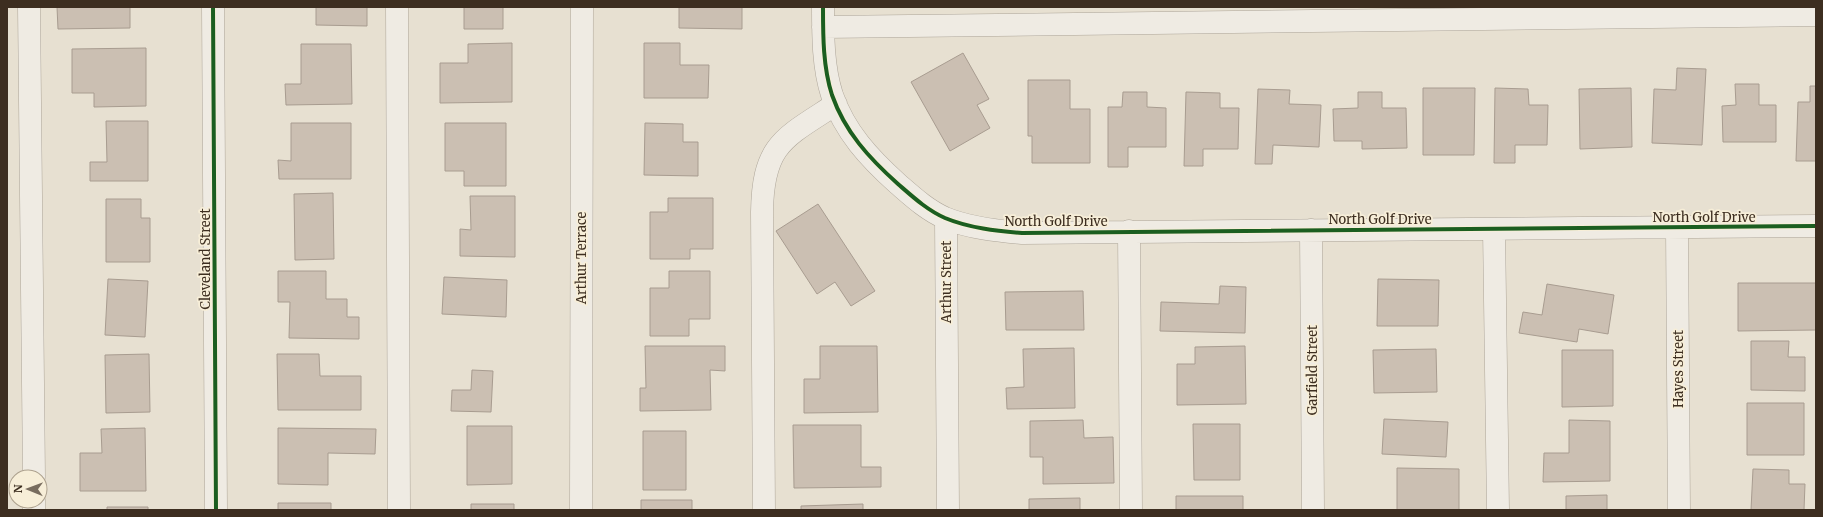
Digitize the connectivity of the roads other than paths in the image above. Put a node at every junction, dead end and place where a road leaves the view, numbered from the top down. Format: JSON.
{"nodes":[{"id":1,"x":29,"y":7,"type":"edge"},
{"id":2,"x":213,"y":7,"type":"edge"},
{"id":3,"x":397,"y":7,"type":"edge"},
{"id":4,"x":582,"y":7,"type":"edge"},
{"id":5,"x":1816,"y":15,"type":"edge"},
{"id":6,"x":823,"y":17,"type":"edge"},
{"id":7,"x":836,"y":104,"type":"junction"},
{"id":8,"x":946,"y":218,"type":"junction"},
{"id":9,"x":1816,"y":226,"type":"edge"},
{"id":10,"x":1677,"y":227,"type":"junction"},
{"id":11,"x":1494,"y":228,"type":"junction"},
{"id":12,"x":1311,"y":230,"type":"junction"},
{"id":13,"x":1129,"y":231,"type":"junction"},
{"id":14,"x":34,"y":469,"type":"edge"},
{"id":15,"x":216,"y":510,"type":"edge"},
{"id":16,"x":399,"y":510,"type":"edge"},
{"id":17,"x":581,"y":510,"type":"edge"},
{"id":18,"x":764,"y":510,"type":"edge"},
{"id":19,"x":948,"y":510,"type":"edge"},
{"id":20,"x":1131,"y":510,"type":"edge"},
{"id":21,"x":1313,"y":510,"type":"edge"},
{"id":22,"x":1498,"y":510,"type":"edge"},
{"id":23,"x":1679,"y":510,"type":"edge"}],
"edges":[{"from":1,"to":14,"type":"street"},
{"from":2,"to":15,"type":"street","name":"Cleveland Street"},
{"from":3,"to":16,"type":"street"},
{"from":4,"to":17,"type":"street","name":"Arthur Terrace"},
{"from":5,"to":6,"type":"street"},
{"from":6,"to":7,"type":"street"},
{"from":7,"to":8,"type":"street"},
{"from":7,"to":18,"type":"street"},
{"from":8,"to":13,"type":"street","name":"North Golf Drive"},
{"from":8,"to":19,"type":"street","name":"Arthur Street"},
{"from":9,"to":10,"type":"street","name":"North Golf Drive"},
{"from":10,"to":11,"type":"street","name":"North Golf Drive"},
{"from":10,"to":23,"type":"street","name":"Hayes Street"},
{"from":11,"to":12,"type":"street","name":"North Golf Drive"},
{"from":11,"to":22,"type":"street"},
{"from":12,"to":13,"type":"street","name":"North Golf Drive"},
{"from":12,"to":21,"type":"street","name":"Garfield Street"},
{"from":13,"to":20,"type":"street"}]}
